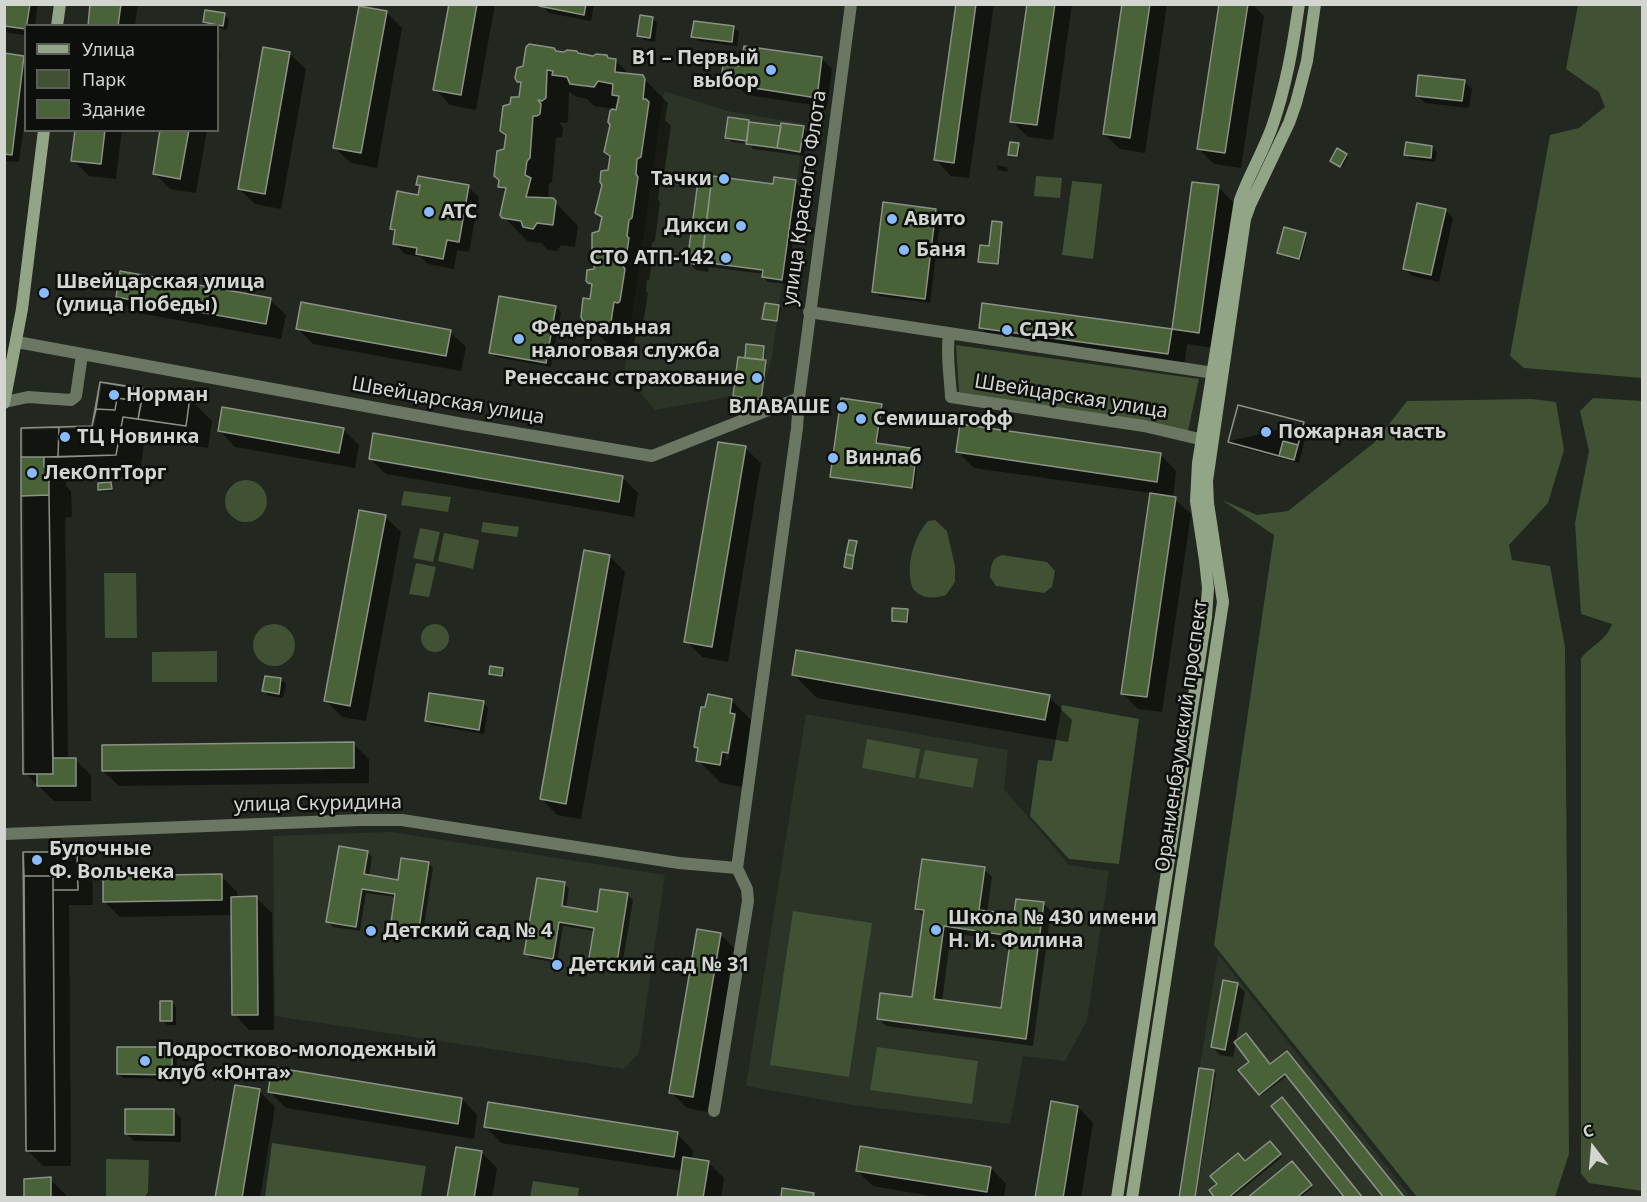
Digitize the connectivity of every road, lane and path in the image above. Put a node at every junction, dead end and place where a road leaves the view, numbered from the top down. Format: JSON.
{"nodes":[{"id":1,"x":60,"y":4,"type":"edge"},
{"id":2,"x":851,"y":4,"type":"edge"},
{"id":3,"x":1299,"y":4,"type":"edge"},
{"id":4,"x":1315,"y":4,"type":"edge"},
{"id":5,"x":57,"y":24,"type":"edge"},
{"id":6,"x":44,"y":132,"type":"edge"},
{"id":7,"x":809,"y":312,"type":"junction"},
{"id":8,"x":949,"y":334,"type":"junction"},
{"id":9,"x":17,"y":342,"type":"junction"},
{"id":10,"x":82,"y":355,"type":"junction"},
{"id":11,"x":1214,"y":373,"type":"junction"},
{"id":12,"x":799,"y":398,"type":"junction"},
{"id":13,"x":5,"y":402,"type":"edge"},
{"id":14,"x":1207,"y":441,"type":"junction"},
{"id":15,"x":4,"y":834,"type":"edge"},
{"id":16,"x":736,"y":868,"type":"junction"},
{"id":17,"x":1141,"y":1042,"type":"junction"},
{"id":18,"x":1156,"y":1045,"type":"junction"},
{"id":19,"x":1132,"y":1095,"type":"junction"},
{"id":20,"x":1148,"y":1098,"type":"junction"},
{"id":21,"x":714,"y":1110,"type":"dead end"},
{"id":22,"x":1117,"y":1197,"type":"edge"},
{"id":23,"x":1132,"y":1197,"type":"edge"}],
"edges":[{"from":1,"to":5,"type":"main road"},
{"from":2,"to":7,"type":"street","name":"улица Красного Флота"},
{"from":3,"to":11,"type":"main road","name":"Ораниенбаумский проспект"},
{"from":4,"to":14,"type":"main road","name":"Ораниенбаумский проспект"},
{"from":6,"to":9,"type":"main road"},
{"from":7,"to":8,"type":"street"},
{"from":7,"to":12,"type":"street","name":"улица Красного Флота"},
{"from":8,"to":11,"type":"street"},
{"from":8,"to":14,"type":"street","name":"Швейцарская улица"},
{"from":9,"to":10,"type":"street","name":"Швейцарская улица"},
{"from":9,"to":13,"type":"main road"},
{"from":10,"to":12,"type":"street","name":"Швейцарская улица"},
{"from":10,"to":13,"type":"street"},
{"from":11,"to":14,"type":"main road","name":"Ораниенбаумский проспект"},
{"from":12,"to":16,"type":"street","name":"улица Красного Флота"},
{"from":14,"to":17,"type":"main road","name":"Ораниенбаумский проспект"},
{"from":14,"to":18,"type":"main road","name":"Ораниенбаумский проспект"},
{"from":15,"to":16,"type":"street","name":"улица Скуридина"},
{"from":16,"to":21,"type":"street"},
{"from":17,"to":18,"type":"main road"},
{"from":17,"to":19,"type":"main road","name":"Ораниенбаумский проспект"},
{"from":18,"to":20,"type":"main road","name":"Ораниенбаумский проспект"},
{"from":19,"to":20,"type":"main road"},
{"from":19,"to":22,"type":"main road","name":"Ораниенбаумский проспект"},
{"from":20,"to":23,"type":"main road","name":"Ораниенбаумский проспект"}]}
